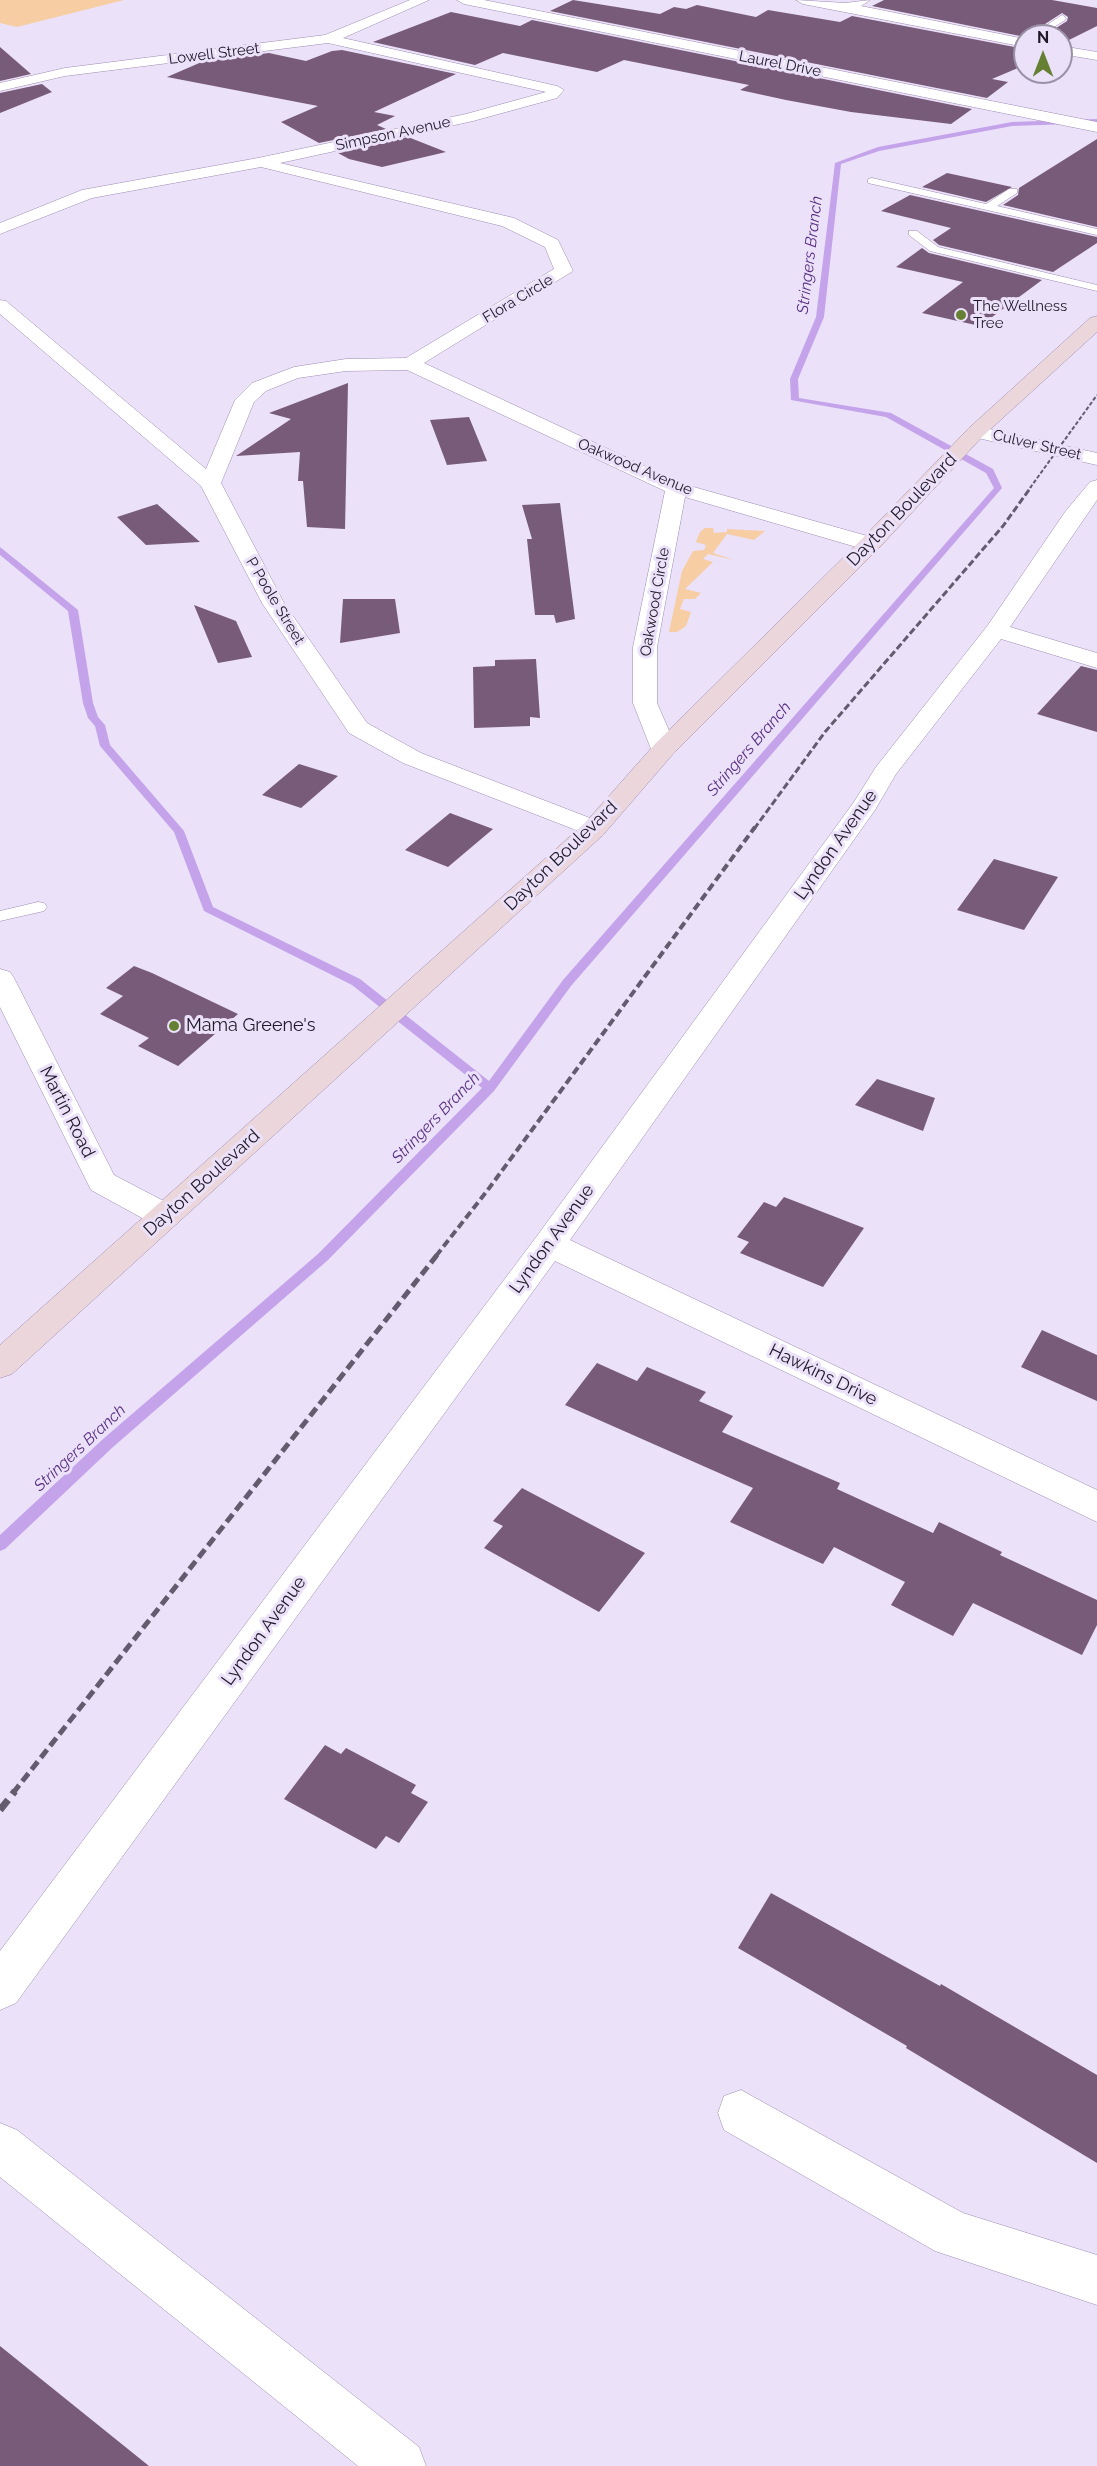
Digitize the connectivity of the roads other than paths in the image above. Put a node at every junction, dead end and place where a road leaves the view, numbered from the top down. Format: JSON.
{"nodes":[{"id":1,"x":422,"y":0,"type":"edge"},
{"id":2,"x":464,"y":0,"type":"edge"},
{"id":3,"x":803,"y":0,"type":"edge"},
{"id":4,"x":863,"y":0,"type":"edge"},
{"id":5,"x":847,"y":8,"type":"junction"},
{"id":6,"x":1062,"y":18,"type":"dead end"},
{"id":7,"x":1053,"y":24,"type":"edge"},
{"id":8,"x":1013,"y":38,"type":"edge"},
{"id":9,"x":328,"y":39,"type":"junction"},
{"id":10,"x":1073,"y":52,"type":"edge"},
{"id":11,"x":1097,"y":56,"type":"edge"},
{"id":12,"x":0,"y":87,"type":"edge"},
{"id":13,"x":1089,"y":126,"type":"edge"},
{"id":14,"x":258,"y":163,"type":"junction"},
{"id":15,"x":872,"y":181,"type":"dead end"},
{"id":16,"x":1013,"y":191,"type":"dead end"},
{"id":17,"x":990,"y":206,"type":"junction"},
{"id":18,"x":0,"y":229,"type":"edge"},
{"id":19,"x":1097,"y":232,"type":"edge"},
{"id":20,"x":913,"y":233,"type":"dead end"},
{"id":21,"x":1097,"y":288,"type":"edge"},
{"id":22,"x":0,"y":305,"type":"edge"},
{"id":23,"x":1097,"y":322,"type":"edge"},
{"id":24,"x":410,"y":364,"type":"junction"},
{"id":25,"x":976,"y":432,"type":"junction"},
{"id":26,"x":1097,"y":459,"type":"edge"},
{"id":27,"x":210,"y":483,"type":"junction"},
{"id":28,"x":1097,"y":486,"type":"edge"},
{"id":29,"x":676,"y":488,"type":"junction"},
{"id":30,"x":870,"y":544,"type":"junction"},
{"id":31,"x":996,"y":630,"type":"junction"},
{"id":32,"x":1097,"y":661,"type":"edge"},
{"id":33,"x":664,"y":748,"type":"junction"},
{"id":34,"x":594,"y":829,"type":"junction"},
{"id":35,"x":38,"y":907,"type":"dead end"},
{"id":36,"x":0,"y":916,"type":"edge"},
{"id":37,"x":0,"y":978,"type":"edge"},
{"id":38,"x":165,"y":1216,"type":"junction"},
{"id":39,"x":549,"y":1244,"type":"junction"},
{"id":40,"x":0,"y":1365,"type":"edge"},
{"id":41,"x":1097,"y":1507,"type":"edge"},
{"id":42,"x":0,"y":1988,"type":"edge"},
{"id":43,"x":741,"y":2113,"type":"dead end"},
{"id":44,"x":0,"y":2147,"type":"edge"},
{"id":45,"x":1097,"y":2280,"type":"edge"},
{"id":46,"x":400,"y":2466,"type":"edge"}],
"edges":[{"from":1,"to":9,"type":"street","name":"Lowell Street"},
{"from":2,"to":13,"type":"street","name":"Laurel Drive"},
{"from":3,"to":5,"type":"street"},
{"from":4,"to":5,"type":"street"},
{"from":5,"to":8,"type":"street"},
{"from":6,"to":7,"type":"lane"},
{"from":9,"to":12,"type":"street","name":"Lowell Street"},
{"from":9,"to":14,"type":"street","name":"Simpson Avenue"},
{"from":10,"to":11,"type":"street"},
{"from":14,"to":18,"type":"street","name":"Simpson Avenue"},
{"from":14,"to":24,"type":"street","name":"Flora Circle"},
{"from":15,"to":17,"type":"lane"},
{"from":16,"to":17,"type":"lane"},
{"from":17,"to":19,"type":"lane"},
{"from":20,"to":21,"type":"lane"},
{"from":22,"to":27,"type":"street","name":"P Poole Street"},
{"from":23,"to":25,"type":"main road","name":"Dayton Boulevard"},
{"from":24,"to":27,"type":"street","name":"Flora Circle"},
{"from":24,"to":29,"type":"street","name":"Oakwood Avenue"},
{"from":25,"to":26,"type":"street","name":"Culver Street"},
{"from":25,"to":30,"type":"main road","name":"Dayton Boulevard"},
{"from":27,"to":34,"type":"street","name":"P Poole Street"},
{"from":28,"to":31,"type":"street","name":"Lyndon Avenue"},
{"from":29,"to":30,"type":"street","name":"Oakwood Avenue"},
{"from":29,"to":33,"type":"street","name":"Oakwood Circle"},
{"from":30,"to":33,"type":"main road","name":"Dayton Boulevard"},
{"from":31,"to":32,"type":"street"},
{"from":31,"to":39,"type":"street","name":"Lyndon Avenue"},
{"from":33,"to":34,"type":"main road","name":"Dayton Boulevard"},
{"from":34,"to":38,"type":"main road","name":"Dayton Boulevard"},
{"from":35,"to":36,"type":"lane"},
{"from":37,"to":38,"type":"street","name":"Martin Road"},
{"from":38,"to":40,"type":"main road","name":"Dayton Boulevard"},
{"from":39,"to":41,"type":"street","name":"Hawkins Drive"},
{"from":39,"to":42,"type":"street","name":"Lyndon Avenue"},
{"from":43,"to":45,"type":"street"},
{"from":44,"to":46,"type":"street"}]}
